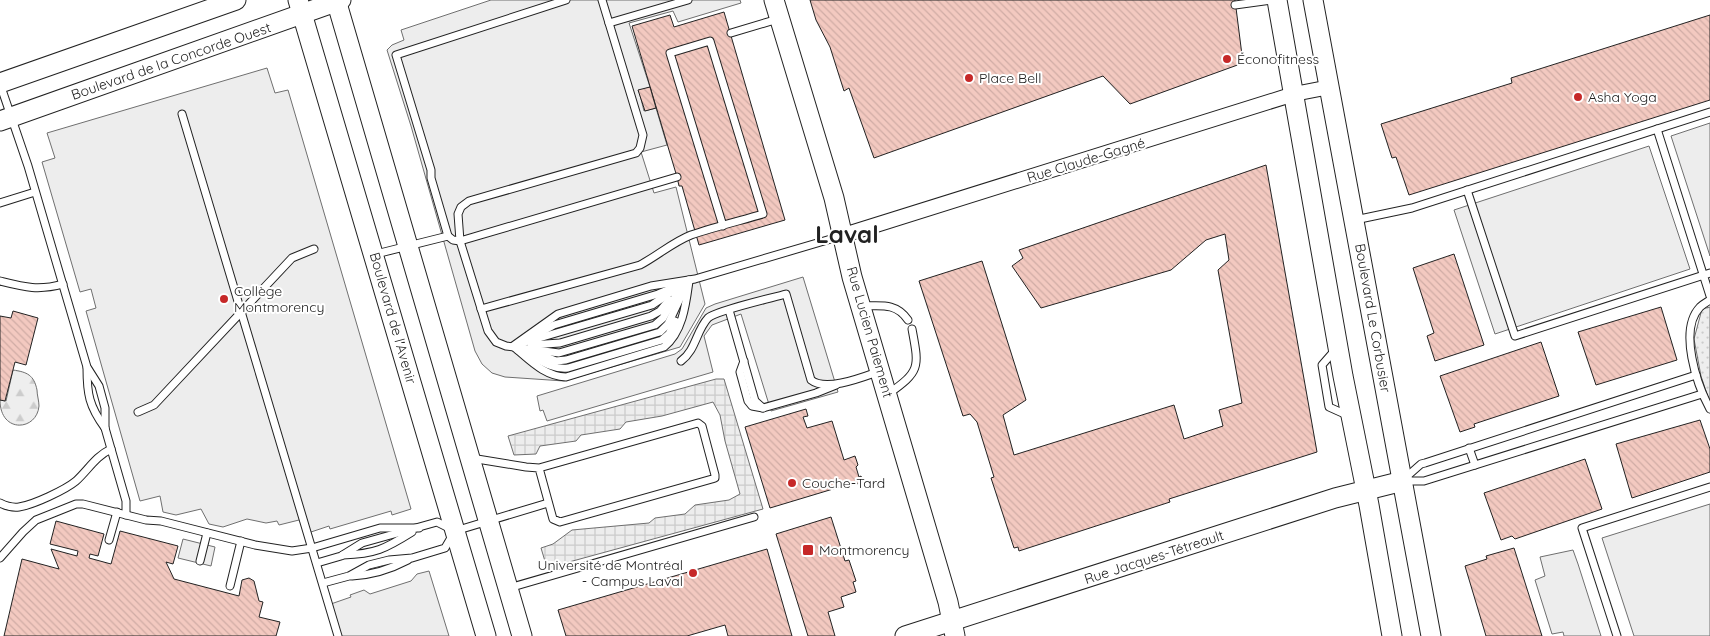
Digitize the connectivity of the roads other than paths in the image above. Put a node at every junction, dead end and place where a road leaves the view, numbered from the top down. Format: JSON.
{"nodes":[{"id":1,"x":236,"y":0,"type":"edge"},
{"id":2,"x":338,"y":0,"type":"edge"},
{"id":3,"x":566,"y":0,"type":"edge"},
{"id":4,"x":602,"y":0,"type":"edge"},
{"id":5,"x":688,"y":0,"type":"edge"},
{"id":6,"x":774,"y":0,"type":"edge"},
{"id":7,"x":1272,"y":0,"type":"edge"},
{"id":8,"x":1277,"y":0,"type":"edge"},
{"id":9,"x":1313,"y":0,"type":"edge"},
{"id":10,"x":1235,"y":5,"type":"dead end"},
{"id":11,"x":300,"y":7,"type":"edge"},
{"id":12,"x":780,"y":18,"type":"junction"},
{"id":13,"x":609,"y":23,"type":"junction"},
{"id":14,"x":730,"y":33,"type":"dead end"},
{"id":15,"x":0,"y":83,"type":"edge"},
{"id":16,"x":1330,"y":87,"type":"junction"},
{"id":17,"x":1294,"y":94,"type":"junction"},
{"id":18,"x":1710,"y":112,"type":"edge"},
{"id":19,"x":182,"y":114,"type":"dead end"},
{"id":20,"x":6,"y":119,"type":"edge"},
{"id":21,"x":1657,"y":129,"type":"junction"},
{"id":22,"x":677,"y":177,"type":"dead end"},
{"id":23,"x":1467,"y":190,"type":"junction"},
{"id":24,"x":35,"y":192,"type":"junction"},
{"id":25,"x":0,"y":202,"type":"edge"},
{"id":26,"x":1355,"y":220,"type":"junction"},
{"id":27,"x":723,"y":226,"type":"junction"},
{"id":28,"x":844,"y":235,"type":"junction"},
{"id":29,"x":448,"y":236,"type":"junction"},
{"id":30,"x":460,"y":240,"type":"junction"},
{"id":31,"x":408,"y":245,"type":"junction"},
{"id":32,"x":314,"y":249,"type":"dead end"},
{"id":33,"x":374,"y":255,"type":"junction"},
{"id":34,"x":1707,"y":274,"type":"edge"},
{"id":35,"x":689,"y":280,"type":"junction"},
{"id":36,"x":0,"y":281,"type":"edge"},
{"id":37,"x":63,"y":284,"type":"junction"},
{"id":38,"x":1710,"y":296,"type":"edge"},
{"id":39,"x":1710,"y":300,"type":"edge"},
{"id":40,"x":861,"y":306,"type":"junction"},
{"id":41,"x":481,"y":309,"type":"junction"},
{"id":42,"x":729,"y":310,"type":"junction"},
{"id":43,"x":242,"y":311,"type":"junction"},
{"id":44,"x":908,"y":320,"type":"dead end"},
{"id":45,"x":912,"y":329,"type":"dead end"},
{"id":46,"x":513,"y":346,"type":"junction"},
{"id":47,"x":681,"y":360,"type":"dead end"},
{"id":48,"x":87,"y":367,"type":"junction"},
{"id":49,"x":880,"y":371,"type":"junction"},
{"id":50,"x":1696,"y":375,"type":"junction"},
{"id":51,"x":837,"y":384,"type":"junction"},
{"id":52,"x":888,"y":394,"type":"junction"},
{"id":53,"x":1702,"y":394,"type":"junction"},
{"id":54,"x":1710,"y":409,"type":"edge"},
{"id":55,"x":138,"y":412,"type":"dead end"},
{"id":56,"x":105,"y":428,"type":"junction"},
{"id":57,"x":1469,"y":448,"type":"junction"},
{"id":58,"x":111,"y":450,"type":"junction"},
{"id":59,"x":470,"y":458,"type":"junction"},
{"id":60,"x":1475,"y":465,"type":"junction"},
{"id":61,"x":538,"y":468,"type":"junction"},
{"id":62,"x":1403,"y":480,"type":"junction"},
{"id":63,"x":1710,"y":487,"type":"edge"},
{"id":64,"x":1366,"y":490,"type":"junction"},
{"id":65,"x":0,"y":503,"type":"edge"},
{"id":66,"x":548,"y":503,"type":"junction"},
{"id":67,"x":116,"y":512,"type":"junction"},
{"id":68,"x":126,"y":515,"type":"junction"},
{"id":69,"x":754,"y":517,"type":"dead end"},
{"id":70,"x":489,"y":521,"type":"junction"},
{"id":71,"x":419,"y":528,"type":"junction"},
{"id":72,"x":455,"y":531,"type":"junction"},
{"id":73,"x":207,"y":533,"type":"junction"},
{"id":74,"x":109,"y":540,"type":"dead end"},
{"id":75,"x":241,"y":541,"type":"junction"},
{"id":76,"x":312,"y":548,"type":"junction"},
{"id":77,"x":341,"y":556,"type":"junction"},
{"id":78,"x":0,"y":558,"type":"edge"},
{"id":79,"x":200,"y":561,"type":"dead end"},
{"id":80,"x":317,"y":563,"type":"junction"},
{"id":81,"x":323,"y":584,"type":"junction"},
{"id":82,"x":230,"y":586,"type":"dead end"},
{"id":83,"x":508,"y":588,"type":"junction"},
{"id":84,"x":954,"y":629,"type":"edge"},
{"id":85,"x":338,"y":636,"type":"edge"},
{"id":86,"x":486,"y":636,"type":"edge"},
{"id":87,"x":522,"y":636,"type":"edge"},
{"id":88,"x":906,"y":636,"type":"edge"},
{"id":89,"x":1392,"y":636,"type":"edge"},
{"id":90,"x":1431,"y":636,"type":"edge"},
{"id":91,"x":1617,"y":636,"type":"edge"}],
"edges":[{"from":1,"to":15,"type":"street"},
{"from":2,"to":11,"type":"street","name":"Boulevard de la Concorde Ouest"},
{"from":2,"to":31,"type":"street"},
{"from":3,"to":29,"type":"lane"},
{"from":4,"to":13,"type":"lane"},
{"from":5,"to":13,"type":"lane"},
{"from":6,"to":12,"type":"street","name":"Rue Lucien Paiement"},
{"from":7,"to":10,"type":"lane"},
{"from":8,"to":17,"type":"street"},
{"from":9,"to":16,"type":"street","name":"Boulevard Le Corbusier"},
{"from":11,"to":20,"type":"street","name":"Boulevard de la Concorde Ouest"},
{"from":11,"to":33,"type":"street","name":"Boulevard de l'Avenir"},
{"from":12,"to":14,"type":"lane"},
{"from":12,"to":28,"type":"street","name":"Rue Lucien Paiement"},
{"from":13,"to":30,"type":"lane"},
{"from":15,"to":20,"type":"lane"},
{"from":16,"to":17,"type":"street","name":"Rue Claude-Gagné"},
{"from":16,"to":26,"type":"street","name":"Boulevard Le Corbusier"},
{"from":17,"to":28,"type":"street","name":"Rue Claude-Gagné"},
{"from":17,"to":64,"type":"street"},
{"from":18,"to":21,"type":"lane"},
{"from":19,"to":43,"type":"lane"},
{"from":20,"to":24,"type":"lane"},
{"from":21,"to":23,"type":"lane"},
{"from":21,"to":34,"type":"lane"},
{"from":22,"to":30,"type":"lane"},
{"from":23,"to":26,"type":"lane"},
{"from":23,"to":34,"type":"lane"},
{"from":24,"to":25,"type":"lane"},
{"from":24,"to":37,"type":"lane"},
{"from":26,"to":62,"type":"street","name":"Boulevard Le Corbusier"},
{"from":27,"to":27,"type":"lane"},
{"from":27,"to":41,"type":"lane"},
{"from":28,"to":35,"type":"lane"},
{"from":28,"to":40,"type":"street","name":"Rue Lucien Paiement"},
{"from":29,"to":30,"type":"lane"},
{"from":29,"to":31,"type":"lane"},
{"from":30,"to":41,"type":"lane"},
{"from":31,"to":33,"type":"lane"},
{"from":31,"to":59,"type":"street"},
{"from":32,"to":43,"type":"lane"},
{"from":33,"to":72,"type":"street","name":"Boulevard de l'Avenir"},
{"from":34,"to":38,"type":"lane"},
{"from":35,"to":46,"type":"lane"},
{"from":35,"to":46,"type":"lane"},
{"from":35,"to":46,"type":"lane"},
{"from":35,"to":46,"type":"lane"},
{"from":36,"to":37,"type":"lane"},
{"from":37,"to":48,"type":"lane"},
{"from":39,"to":50,"type":"lane"},
{"from":40,"to":44,"type":"lane"},
{"from":40,"to":49,"type":"street","name":"Rue Lucien Paiement"},
{"from":41,"to":46,"type":"lane"},
{"from":42,"to":47,"type":"lane"},
{"from":42,"to":51,"type":"lane"},
{"from":42,"to":51,"type":"lane"},
{"from":43,"to":55,"type":"lane"},
{"from":43,"to":76,"type":"lane"},
{"from":45,"to":52,"type":"lane"},
{"from":48,"to":56,"type":"lane"},
{"from":48,"to":56,"type":"lane"},
{"from":49,"to":51,"type":"lane"},
{"from":49,"to":52,"type":"street","name":"Rue Lucien Paiement"},
{"from":50,"to":53,"type":"lane"},
{"from":50,"to":57,"type":"lane"},
{"from":52,"to":84,"type":"street","name":"Rue Lucien Paiement"},
{"from":53,"to":54,"type":"lane"},
{"from":53,"to":60,"type":"lane"},
{"from":56,"to":58,"type":"lane"},
{"from":57,"to":60,"type":"lane"},
{"from":57,"to":62,"type":"lane"},
{"from":58,"to":65,"type":"lane"},
{"from":58,"to":68,"type":"lane"},
{"from":59,"to":61,"type":"lane"},
{"from":59,"to":70,"type":"street"},
{"from":60,"to":62,"type":"lane"},
{"from":61,"to":66,"type":"lane"},
{"from":61,"to":66,"type":"lane"},
{"from":62,"to":64,"type":"street","name":"Rue Jacques-Tétreault"},
{"from":62,"to":90,"type":"street","name":"Boulevard Le Corbusier"},
{"from":63,"to":91,"type":"lane"},
{"from":64,"to":84,"type":"street","name":"Rue Jacques-Tétreault"},
{"from":64,"to":89,"type":"street"},
{"from":66,"to":70,"type":"lane"},
{"from":67,"to":68,"type":"lane"},
{"from":67,"to":74,"type":"lane"},
{"from":67,"to":78,"type":"lane"},
{"from":68,"to":73,"type":"lane"},
{"from":69,"to":83,"type":"lane"},
{"from":70,"to":72,"type":"lane"},
{"from":70,"to":83,"type":"street"},
{"from":71,"to":72,"type":"lane"},
{"from":71,"to":76,"type":"lane"},
{"from":71,"to":77,"type":"lane"},
{"from":71,"to":77,"type":"lane"},
{"from":72,"to":81,"type":"lane"},
{"from":72,"to":86,"type":"street","name":"Boulevard de l'Avenir"},
{"from":73,"to":75,"type":"lane"},
{"from":73,"to":79,"type":"lane"},
{"from":75,"to":76,"type":"lane"},
{"from":75,"to":82,"type":"lane"},
{"from":76,"to":80,"type":"lane"},
{"from":77,"to":80,"type":"lane"},
{"from":80,"to":81,"type":"lane"},
{"from":81,"to":85,"type":"lane"},
{"from":83,"to":87,"type":"street"},
{"from":84,"to":88,"type":"street","name":"Rue Jacques-Tétreault"}]}
